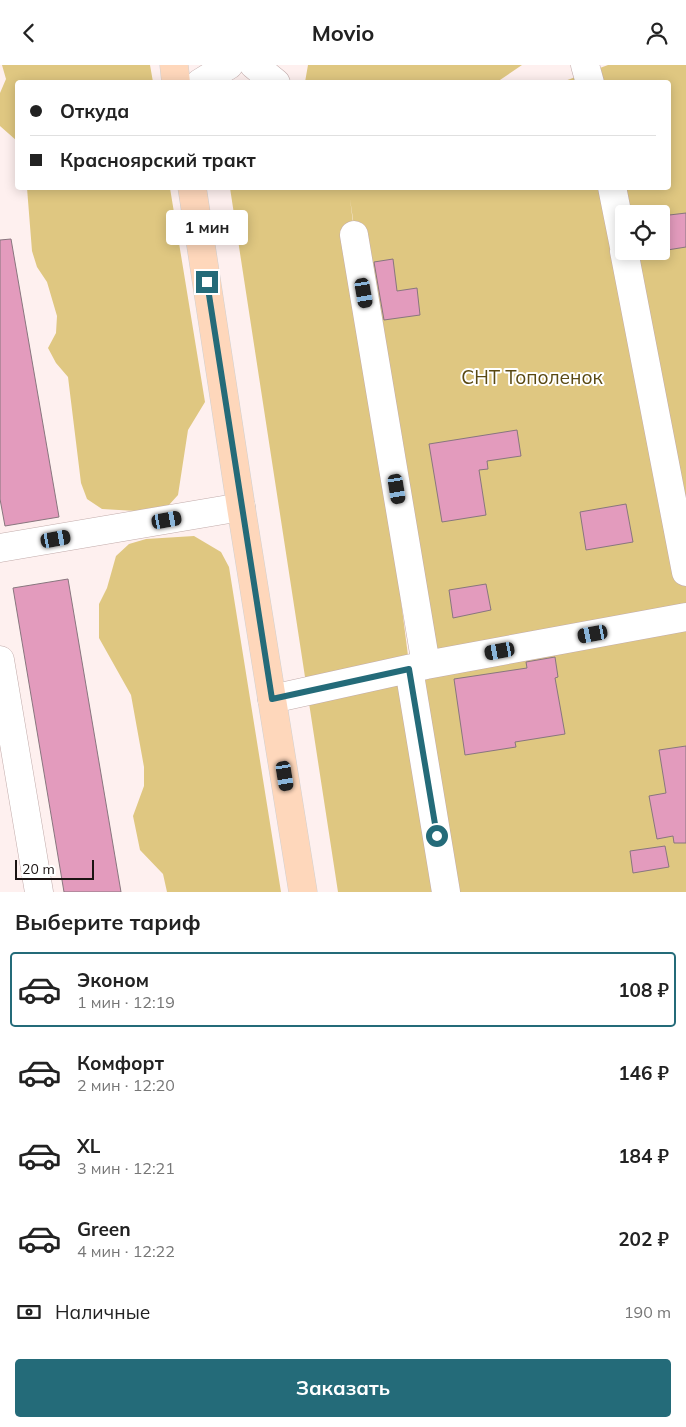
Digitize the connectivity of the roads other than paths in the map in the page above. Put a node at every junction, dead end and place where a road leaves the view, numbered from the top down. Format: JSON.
{"nodes":[{"id":1,"x":174,"y":65,"type":"edge"},
{"id":2,"x":229,"y":65,"type":"edge"},
{"id":3,"x":254,"y":65,"type":"edge"},
{"id":4,"x":585,"y":65,"type":"edge"},
{"id":5,"x":176,"y":80,"type":"edge"},
{"id":6,"x":205,"y":80,"type":"edge"},
{"id":7,"x":272,"y":80,"type":"edge"},
{"id":8,"x":589,"y":80,"type":"edge"},
{"id":9,"x":192,"y":190,"type":"edge"},
{"id":10,"x":613,"y":190,"type":"edge"},
{"id":11,"x":616,"y":205,"type":"edge"},
{"id":12,"x":354,"y":235,"type":"dead end"},
{"id":13,"x":626,"y":260,"type":"edge"},
{"id":14,"x":241,"y":507,"type":"junction"},
{"id":15,"x":0,"y":548,"type":"edge"},
{"id":16,"x":686,"y":572,"type":"edge"},
{"id":17,"x":686,"y":617,"type":"edge"},
{"id":18,"x":0,"y":660,"type":"edge"},
{"id":19,"x":418,"y":667,"type":"junction"},
{"id":20,"x":272,"y":699,"type":"junction"},
{"id":21,"x":40,"y":892,"type":"edge"},
{"id":22,"x":304,"y":892,"type":"edge"},
{"id":23,"x":446,"y":892,"type":"edge"}],
"edges":[{"from":1,"to":5,"type":"main road"},
{"from":2,"to":6,"type":"lane"},
{"from":3,"to":7,"type":"lane"},
{"from":4,"to":8,"type":"lane"},
{"from":9,"to":14,"type":"main road"},
{"from":10,"to":11,"type":"lane"},
{"from":12,"to":19,"type":"lane"},
{"from":13,"to":16,"type":"lane"},
{"from":14,"to":15,"type":"lane"},
{"from":14,"to":20,"type":"main road"},
{"from":17,"to":19,"type":"lane"},
{"from":18,"to":21,"type":"lane"},
{"from":19,"to":20,"type":"lane"},
{"from":19,"to":23,"type":"lane"},
{"from":20,"to":22,"type":"main road"}]}
